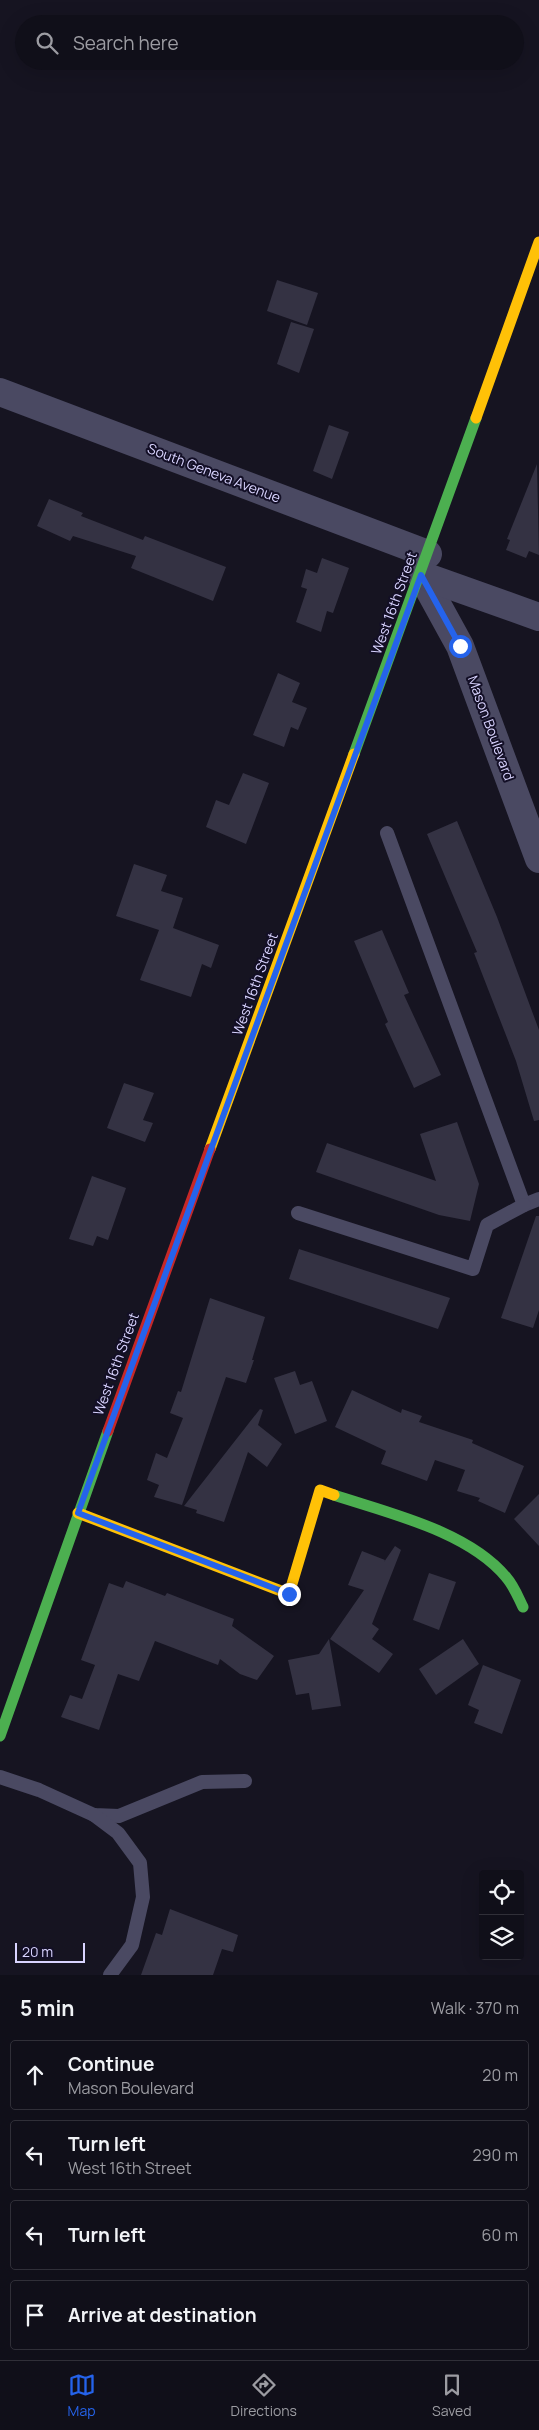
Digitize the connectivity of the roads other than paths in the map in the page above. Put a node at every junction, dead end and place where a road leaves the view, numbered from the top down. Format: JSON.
{"nodes":[{"id":1,"x":539,"y":242,"type":"edge"},
{"id":2,"x":0,"y":392,"type":"edge"},
{"id":3,"x":424,"y":565,"type":"junction"},
{"id":4,"x":539,"y":617,"type":"edge"},
{"id":5,"x":387,"y":833,"type":"dead end"},
{"id":6,"x":539,"y":859,"type":"edge"},
{"id":7,"x":539,"y":1199,"type":"edge"},
{"id":8,"x":524,"y":1205,"type":"junction"},
{"id":9,"x":298,"y":1212,"type":"dead end"},
{"id":10,"x":78,"y":1513,"type":"junction"},
{"id":11,"x":523,"y":1608,"type":"dead end"},
{"id":12,"x":0,"y":1736,"type":"edge"},
{"id":13,"x":0,"y":1777,"type":"edge"},
{"id":14,"x":245,"y":1781,"type":"dead end"},
{"id":15,"x":94,"y":1815,"type":"junction"},
{"id":16,"x":110,"y":1975,"type":"edge"}],
"edges":[{"from":1,"to":3,"type":"street","name":"West 16th Street"},
{"from":2,"to":3,"type":"street","name":"South Geneva Avenue"},
{"from":3,"to":4,"type":"street","name":"South Geneva Avenue"},
{"from":3,"to":6,"type":"street","name":"Mason Boulevard"},
{"from":3,"to":10,"type":"street","name":"West 16th Street"},
{"from":5,"to":8,"type":"lane"},
{"from":7,"to":8,"type":"lane"},
{"from":8,"to":9,"type":"lane"},
{"from":10,"to":11,"type":"street"},
{"from":10,"to":12,"type":"street","name":"West 16th Street"},
{"from":13,"to":15,"type":"lane"},
{"from":14,"to":15,"type":"lane"},
{"from":15,"to":16,"type":"lane"}]}
